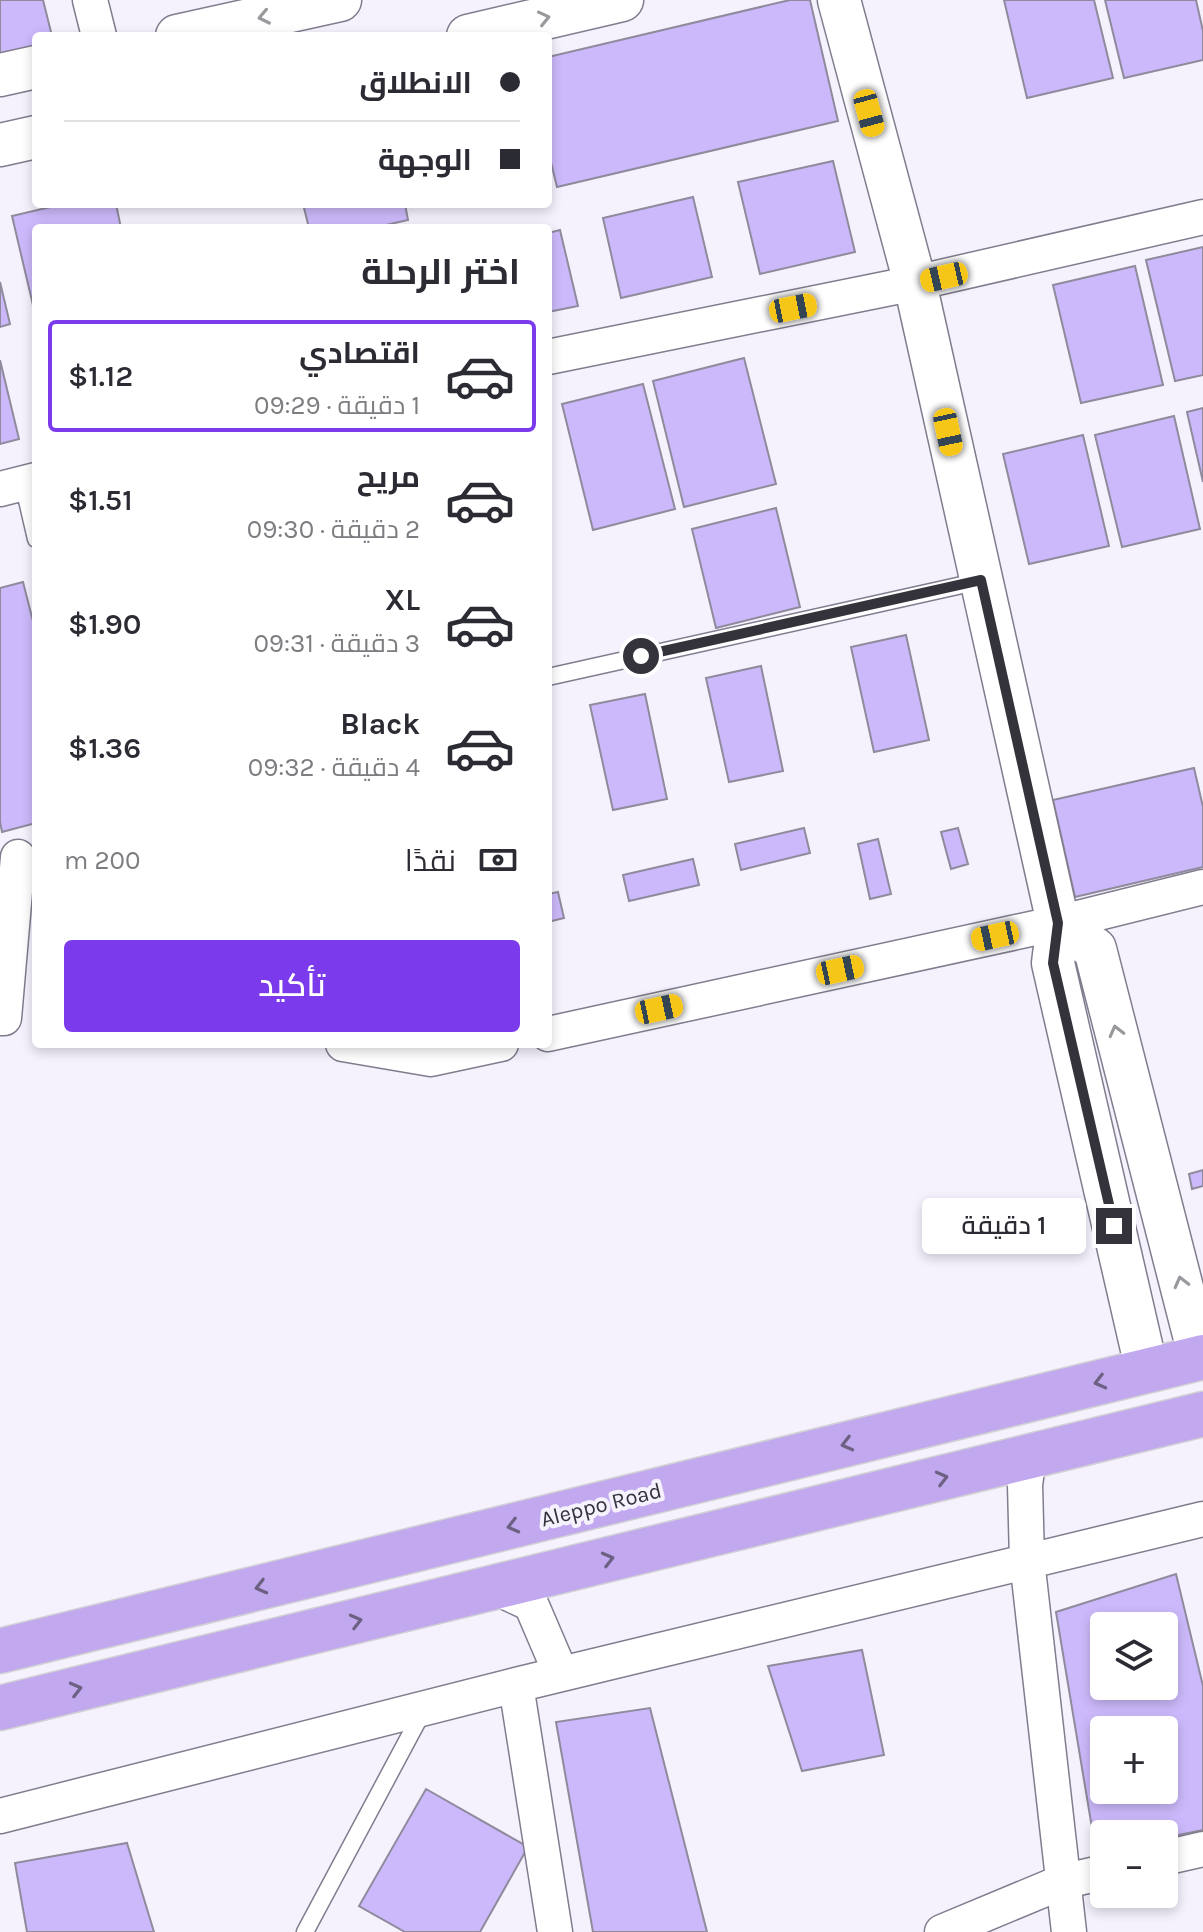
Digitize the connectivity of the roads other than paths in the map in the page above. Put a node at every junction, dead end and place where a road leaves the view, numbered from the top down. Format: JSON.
{"nodes":[{"id":1,"x":90,"y":0,"type":"edge"},
{"id":2,"x":340,"y":0,"type":"edge"},
{"id":3,"x":622,"y":0,"type":"edge"},
{"id":4,"x":839,"y":0,"type":"edge"},
{"id":5,"x":98,"y":32,"type":"edge"},
{"id":6,"x":195,"y":32,"type":"edge"},
{"id":7,"x":485,"y":32,"type":"edge"},
{"id":8,"x":32,"y":68,"type":"edge"},
{"id":9,"x":0,"y":75,"type":"edge"},
{"id":10,"x":32,"y":138,"type":"edge"},
{"id":11,"x":0,"y":145,"type":"edge"},
{"id":12,"x":1203,"y":217,"type":"edge"},
{"id":13,"x":915,"y":283,"type":"junction"},
{"id":14,"x":552,"y":356,"type":"edge"},
{"id":15,"x":20,"y":484,"type":"edge"},
{"id":16,"x":32,"y":525,"type":"edge"},
{"id":17,"x":981,"y":580,"type":"junction"},
{"id":18,"x":552,"y":676,"type":"edge"},
{"id":19,"x":18,"y":857,"type":"edge"},
{"id":20,"x":1203,"y":887,"type":"edge"},
{"id":21,"x":1058,"y":923,"type":"junction"},
{"id":22,"x":1,"y":1025,"type":"edge"},
{"id":23,"x":552,"y":1033,"type":"edge"},
{"id":24,"x":366,"y":1048,"type":"edge"},
{"id":25,"x":482,"y":1048,"type":"edge"},
{"id":26,"x":1202,"y":1358,"type":"edge"},
{"id":27,"x":1147,"y":1371,"type":"junction"},
{"id":28,"x":1203,"y":1414,"type":"edge"},
{"id":29,"x":1029,"y":1456,"type":"junction"},
{"id":30,"x":1203,"y":1519,"type":"edge"},
{"id":31,"x":1027,"y":1560,"type":"junction"},
{"id":32,"x":495,"y":1587,"type":"junction"},
{"id":33,"x":0,"y":1651,"type":"edge"},
{"id":34,"x":561,"y":1674,"type":"junction"},
{"id":35,"x":516,"y":1685,"type":"junction"},
{"id":36,"x":0,"y":1708,"type":"edge"},
{"id":37,"x":424,"y":1708,"type":"junction"},
{"id":38,"x":0,"y":1816,"type":"edge"},
{"id":39,"x":1203,"y":1849,"type":"edge"},
{"id":40,"x":1178,"y":1855,"type":"edge"},
{"id":41,"x":1090,"y":1875,"type":"edge"},
{"id":42,"x":1062,"y":1882,"type":"junction"},
{"id":43,"x":305,"y":1932,"type":"edge"},
{"id":44,"x":555,"y":1932,"type":"edge"},
{"id":45,"x":942,"y":1932,"type":"edge"},
{"id":46,"x":1069,"y":1932,"type":"edge"}],
"edges":[{"from":1,"to":5,"type":"street"},
{"from":2,"to":6,"type":"street","one_way":true},
{"from":7,"to":3,"type":"street","one_way":true},
{"from":4,"to":13,"type":"street"},
{"from":8,"to":9,"type":"street"},
{"from":10,"to":11,"type":"street"},
{"from":12,"to":13,"type":"street"},
{"from":13,"to":14,"type":"street"},
{"from":13,"to":17,"type":"street"},
{"from":15,"to":16,"type":"lane"},
{"from":17,"to":18,"type":"lane"},
{"from":17,"to":21,"type":"street"},
{"from":19,"to":22,"type":"street"},
{"from":20,"to":21,"type":"street"},
{"from":21,"to":23,"type":"street"},
{"from":26,"to":21,"type":"street","one_way":true},
{"from":21,"to":27,"type":"street"},
{"from":24,"to":25,"type":"street"},
{"from":26,"to":27,"type":"main road","name":"Aleppo Road"},
{"from":27,"to":33,"type":"main road","name":"Aleppo Road","one_way":true},
{"from":28,"to":29,"type":"main road"},
{"from":29,"to":31,"type":"street"},
{"from":32,"to":29,"type":"main road","one_way":true},
{"from":30,"to":31,"type":"street"},
{"from":31,"to":34,"type":"street"},
{"from":31,"to":42,"type":"street"},
{"from":32,"to":34,"type":"street"},
{"from":36,"to":32,"type":"main road","one_way":true},
{"from":34,"to":35,"type":"street"},
{"from":35,"to":37,"type":"street"},
{"from":35,"to":44,"type":"street"},
{"from":37,"to":38,"type":"street"},
{"from":37,"to":43,"type":"lane"},
{"from":39,"to":40,"type":"street"},
{"from":41,"to":42,"type":"street"},
{"from":42,"to":45,"type":"street"},
{"from":42,"to":46,"type":"street"}]}
